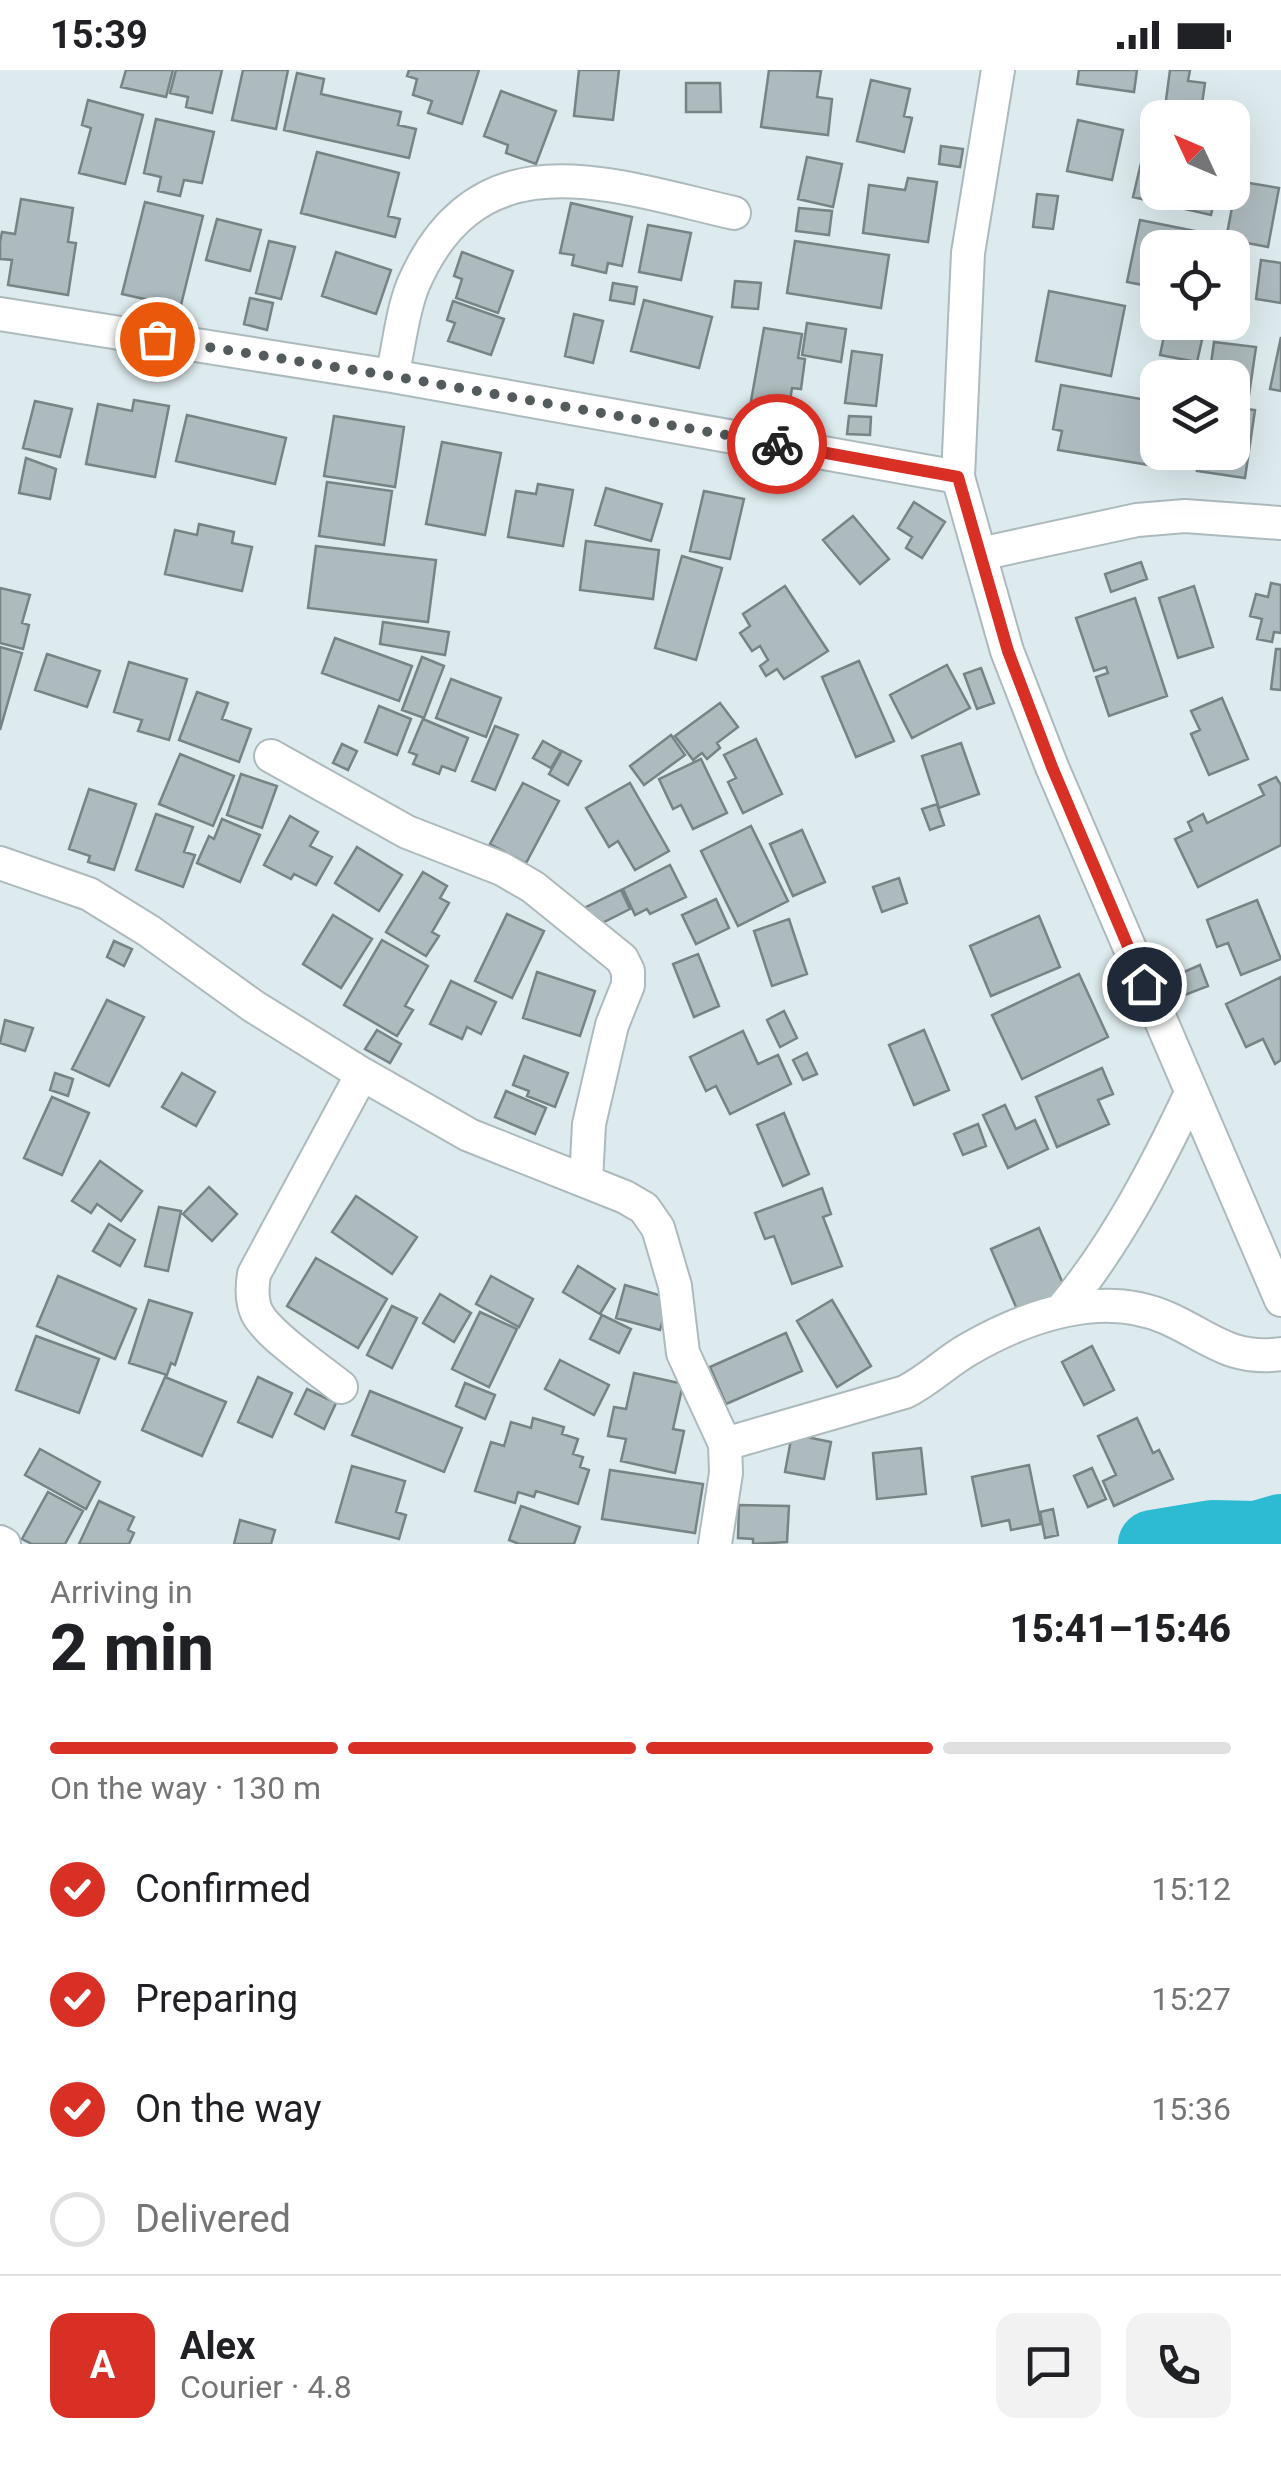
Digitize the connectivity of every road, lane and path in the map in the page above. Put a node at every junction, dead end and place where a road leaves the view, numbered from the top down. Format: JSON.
{"nodes":[{"id":1,"x":998,"y":70,"type":"edge"},
{"id":2,"x":734,"y":213,"type":"dead end"},
{"id":3,"x":0,"y":314,"type":"edge"},
{"id":4,"x":392,"y":376,"type":"junction"},
{"id":5,"x":958,"y":477,"type":"junction"},
{"id":6,"x":1281,"y":523,"type":"edge"},
{"id":7,"x":980,"y":554,"type":"junction"},
{"id":8,"x":271,"y":756,"type":"dead end"},
{"id":9,"x":0,"y":863,"type":"edge"},
{"id":10,"x":362,"y":1074,"type":"junction"},
{"id":11,"x":1191,"y":1092,"type":"junction"},
{"id":12,"x":586,"y":1181,"type":"junction"},
{"id":13,"x":1274,"y":1266,"type":"edge"},
{"id":14,"x":1281,"y":1300,"type":"edge"},
{"id":15,"x":1062,"y":1309,"type":"junction"},
{"id":16,"x":1281,"y":1354,"type":"edge"},
{"id":17,"x":342,"y":1387,"type":"dead end"},
{"id":18,"x":726,"y":1444,"type":"junction"},
{"id":19,"x":715,"y":1544,"type":"edge"}],
"edges":[{"from":1,"to":5,"type":"street"},
{"from":2,"to":4,"type":"street"},
{"from":3,"to":4,"type":"street"},
{"from":4,"to":5,"type":"street"},
{"from":5,"to":7,"type":"street"},
{"from":6,"to":7,"type":"street"},
{"from":7,"to":11,"type":"street"},
{"from":8,"to":12,"type":"street"},
{"from":9,"to":10,"type":"street"},
{"from":10,"to":12,"type":"street"},
{"from":10,"to":17,"type":"street"},
{"from":11,"to":13,"type":"street"},
{"from":11,"to":15,"type":"street"},
{"from":12,"to":18,"type":"street"},
{"from":13,"to":14,"type":"street"},
{"from":15,"to":16,"type":"street"},
{"from":15,"to":18,"type":"street"},
{"from":18,"to":19,"type":"street"}]}
